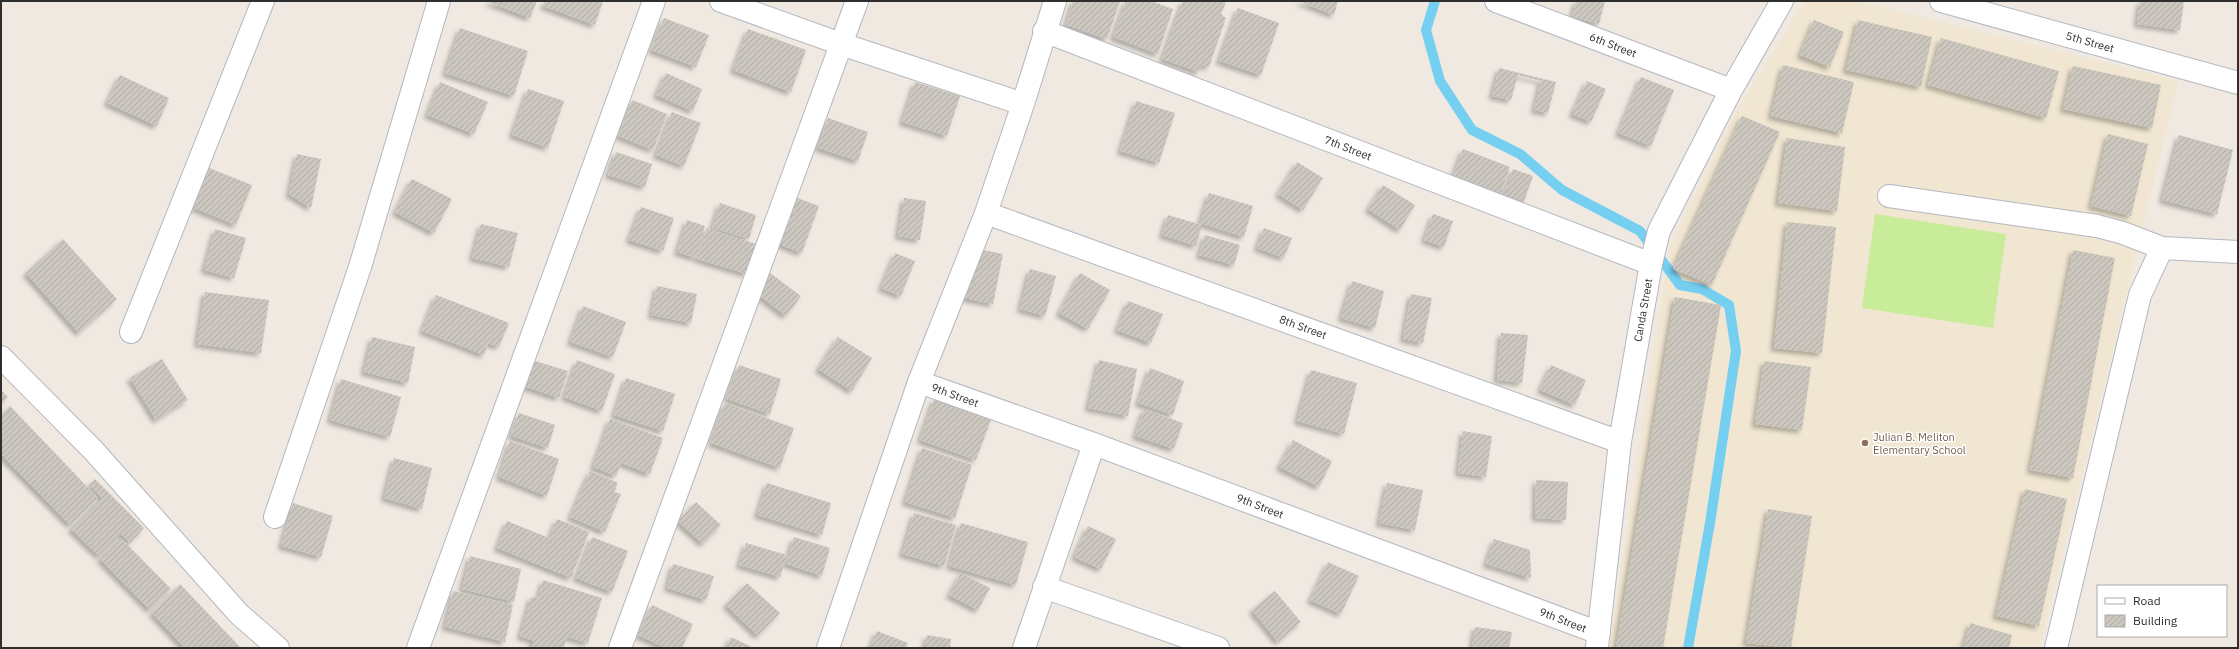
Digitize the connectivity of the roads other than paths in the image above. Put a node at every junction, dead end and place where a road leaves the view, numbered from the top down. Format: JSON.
{"nodes":[{"id":1,"x":263,"y":1,"type":"edge"},
{"id":2,"x":439,"y":1,"type":"edge"},
{"id":3,"x":654,"y":1,"type":"edge"},
{"id":4,"x":721,"y":1,"type":"edge"},
{"id":5,"x":857,"y":1,"type":"edge"},
{"id":6,"x":1055,"y":1,"type":"edge"},
{"id":7,"x":1496,"y":1,"type":"edge"},
{"id":8,"x":1782,"y":1,"type":"edge"},
{"id":9,"x":1942,"y":1,"type":"edge"},
{"id":10,"x":1044,"y":31,"type":"junction"},
{"id":11,"x":841,"y":44,"type":"junction"},
{"id":12,"x":2238,"y":83,"type":"edge"},
{"id":13,"x":1730,"y":90,"type":"junction"},
{"id":14,"x":1023,"y":104,"type":"junction"},
{"id":15,"x":1889,"y":196,"type":"dead end"},
{"id":16,"x":986,"y":212,"type":"junction"},
{"id":17,"x":2162,"y":248,"type":"junction"},
{"id":18,"x":2238,"y":252,"type":"edge"},
{"id":19,"x":1652,"y":260,"type":"junction"},
{"id":20,"x":131,"y":332,"type":"dead end"},
{"id":21,"x":1,"y":357,"type":"edge"},
{"id":22,"x":919,"y":382,"type":"junction"},
{"id":23,"x":1620,"y":442,"type":"junction"},
{"id":24,"x":1094,"y":444,"type":"junction"},
{"id":25,"x":275,"y":517,"type":"dead end"},
{"id":26,"x":1044,"y":587,"type":"junction"},
{"id":27,"x":1598,"y":641,"type":"edge"},
{"id":28,"x":278,"y":648,"type":"edge"},
{"id":29,"x":418,"y":648,"type":"edge"},
{"id":30,"x":620,"y":648,"type":"edge"},
{"id":31,"x":828,"y":648,"type":"edge"},
{"id":32,"x":1024,"y":648,"type":"edge"},
{"id":33,"x":1218,"y":648,"type":"edge"},
{"id":34,"x":2056,"y":648,"type":"edge"}],
"edges":[{"from":1,"to":20,"type":"street"},
{"from":2,"to":25,"type":"street"},
{"from":3,"to":29,"type":"street"},
{"from":4,"to":11,"type":"street"},
{"from":5,"to":11,"type":"street"},
{"from":6,"to":10,"type":"street"},
{"from":7,"to":13,"type":"street","name":"6th Street"},
{"from":8,"to":13,"type":"street","name":"Canda Street"},
{"from":9,"to":12,"type":"street","name":"5th Street"},
{"from":10,"to":14,"type":"street"},
{"from":10,"to":19,"type":"street","name":"7th Street"},
{"from":11,"to":14,"type":"street"},
{"from":11,"to":30,"type":"street"},
{"from":13,"to":19,"type":"street","name":"Canda Street"},
{"from":14,"to":16,"type":"street"},
{"from":15,"to":17,"type":"street"},
{"from":16,"to":22,"type":"street"},
{"from":16,"to":23,"type":"street","name":"8th Street"},
{"from":17,"to":18,"type":"street"},
{"from":17,"to":34,"type":"street"},
{"from":19,"to":23,"type":"street","name":"Canda Street"},
{"from":21,"to":28,"type":"street"},
{"from":22,"to":24,"type":"street","name":"9th Street"},
{"from":22,"to":31,"type":"street"},
{"from":23,"to":27,"type":"street","name":"Canda Street"},
{"from":24,"to":26,"type":"street"},
{"from":24,"to":27,"type":"street","name":"9th Street"},
{"from":26,"to":32,"type":"street"},
{"from":26,"to":33,"type":"street"}]}
